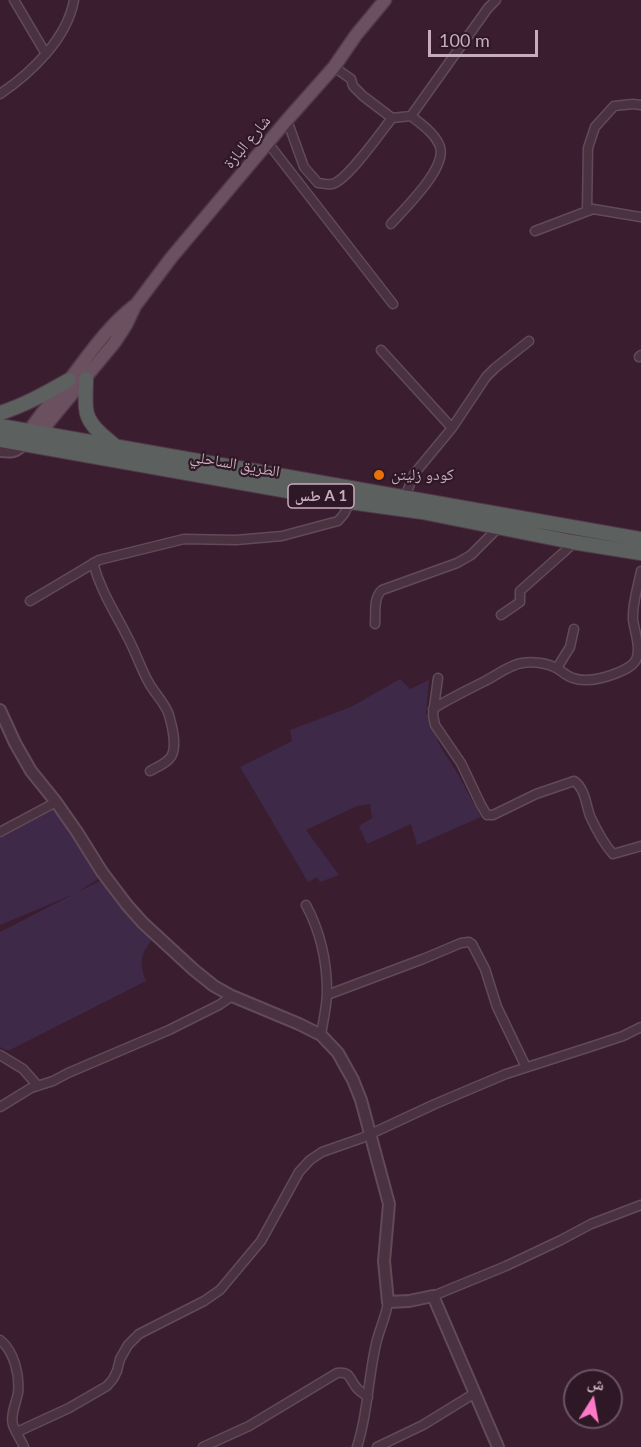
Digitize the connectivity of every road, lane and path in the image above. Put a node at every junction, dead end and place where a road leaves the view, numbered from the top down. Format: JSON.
{"nodes":[{"id":1,"x":14,"y":0,"type":"edge"},
{"id":2,"x":74,"y":0,"type":"edge"},
{"id":3,"x":385,"y":0,"type":"edge"},
{"id":4,"x":496,"y":0,"type":"edge"},
{"id":5,"x":46,"y":54,"type":"junction"},
{"id":6,"x":334,"y":67,"type":"junction"},
{"id":7,"x":0,"y":94,"type":"edge"},
{"id":8,"x":641,"y":105,"type":"edge"},
{"id":9,"x":411,"y":116,"type":"junction"},
{"id":10,"x":392,"y":118,"type":"junction"},
{"id":11,"x":287,"y":120,"type":"junction"},
{"id":12,"x":268,"y":143,"type":"junction"},
{"id":13,"x":587,"y":210,"type":"junction"},
{"id":14,"x":641,"y":217,"type":"edge"},
{"id":15,"x":391,"y":224,"type":"dead end"},
{"id":16,"x":535,"y":231,"type":"dead end"},
{"id":17,"x":393,"y":304,"type":"dead end"},
{"id":18,"x":135,"y":306,"type":"junction"},
{"id":19,"x":530,"y":341,"type":"dead end"},
{"id":20,"x":381,"y":350,"type":"dead end"},
{"id":21,"x":86,"y":379,"type":"junction"},
{"id":22,"x":69,"y":380,"type":"junction"},
{"id":23,"x":0,"y":413,"type":"edge"},
{"id":24,"x":0,"y":426,"type":"edge"},
{"id":25,"x":452,"y":428,"type":"junction"},
{"id":26,"x":33,"y":439,"type":"junction"},
{"id":27,"x":0,"y":440,"type":"edge"},
{"id":28,"x":117,"y":447,"type":"junction"},
{"id":29,"x":0,"y":451,"type":"edge"},
{"id":30,"x":405,"y":497,"type":"junction"},
{"id":31,"x":350,"y":502,"type":"junction"},
{"id":32,"x":480,"y":517,"type":"junction"},
{"id":33,"x":499,"y":527,"type":"junction"},
{"id":34,"x":575,"y":528,"type":"junction"},
{"id":35,"x":641,"y":539,"type":"edge"},
{"id":36,"x":572,"y":542,"type":"junction"},
{"id":37,"x":641,"y":553,"type":"edge"},
{"id":38,"x":93,"y":563,"type":"junction"},
{"id":39,"x":641,"y":571,"type":"edge"},
{"id":40,"x":30,"y":601,"type":"dead end"},
{"id":41,"x":501,"y":615,"type":"dead end"},
{"id":42,"x":375,"y":624,"type":"dead end"},
{"id":43,"x":574,"y":629,"type":"dead end"},
{"id":44,"x":557,"y":668,"type":"junction"},
{"id":45,"x":438,"y":678,"type":"dead end"},
{"id":46,"x":433,"y":709,"type":"junction"},
{"id":47,"x":0,"y":710,"type":"edge"},
{"id":48,"x":150,"y":771,"type":"dead end"},
{"id":49,"x":56,"y":802,"type":"junction"},
{"id":50,"x":0,"y":832,"type":"edge"},
{"id":51,"x":641,"y":846,"type":"edge"},
{"id":52,"x":306,"y":905,"type":"dead end"},
{"id":53,"x":327,"y":995,"type":"junction"},
{"id":54,"x":232,"y":996,"type":"junction"},
{"id":55,"x":641,"y":1027,"type":"edge"},
{"id":56,"x":321,"y":1035,"type":"junction"},
{"id":57,"x":0,"y":1055,"type":"edge"},
{"id":58,"x":526,"y":1067,"type":"junction"},
{"id":59,"x":38,"y":1086,"type":"junction"},
{"id":60,"x":0,"y":1107,"type":"edge"},
{"id":61,"x":370,"y":1134,"type":"junction"},
{"id":62,"x":641,"y":1205,"type":"edge"},
{"id":63,"x":433,"y":1296,"type":"junction"},
{"id":64,"x":388,"y":1302,"type":"junction"},
{"id":65,"x":0,"y":1340,"type":"edge"},
{"id":66,"x":475,"y":1393,"type":"junction"},
{"id":67,"x":368,"y":1397,"type":"junction"},
{"id":68,"x":17,"y":1432,"type":"junction"},
{"id":69,"x":24,"y":1447,"type":"edge"},
{"id":70,"x":203,"y":1447,"type":"edge"},
{"id":71,"x":357,"y":1447,"type":"edge"},
{"id":72,"x":376,"y":1447,"type":"edge"},
{"id":73,"x":498,"y":1447,"type":"edge"}],
"edges":[{"from":1,"to":5,"type":"street"},
{"from":2,"to":5,"type":"street"},
{"from":3,"to":6,"type":"main road","name":"شارع البازة"},
{"from":4,"to":9,"type":"street"},
{"from":5,"to":7,"type":"street"},
{"from":6,"to":10,"type":"street"},
{"from":6,"to":11,"type":"main road","name":"شارع البازة"},
{"from":8,"to":13,"type":"street"},
{"from":9,"to":10,"type":"street"},
{"from":9,"to":15,"type":"street"},
{"from":10,"to":11,"type":"street"},
{"from":11,"to":12,"type":"main road","name":"شارع البازة"},
{"from":12,"to":17,"type":"street"},
{"from":12,"to":18,"type":"main road","name":"شارع البازة"},
{"from":13,"to":14,"type":"street"},
{"from":13,"to":16,"type":"street"},
{"from":18,"to":21,"type":"main road","name":"شارع البازة"},
{"from":18,"to":22,"type":"main road","name":"شارع البازة"},
{"from":19,"to":25,"type":"street"},
{"from":20,"to":25,"type":"street"},
{"from":21,"to":26,"type":"main road","name":"شارع البازة"},
{"from":21,"to":28,"type":"highway"},
{"from":22,"to":23,"type":"highway"},
{"from":22,"to":26,"type":"main road","name":"شارع البازة"},
{"from":24,"to":26,"type":"highway","name":"الطريق الساحلي","number":"طس A 1"},
{"from":25,"to":30,"type":"street"},
{"from":26,"to":27,"type":"highway","name":"الطريق الساحلي","number":"طس A 1"},
{"from":26,"to":28,"type":"highway","name":"الطريق الساحلي","number":"طس A 1"},
{"from":26,"to":29,"type":"street"},
{"from":26,"to":31,"type":"highway","name":"الطريق الساحلي","number":"طس A 1"},
{"from":28,"to":30,"type":"highway","name":"الطريق الساحلي","number":"طس A 1"},
{"from":30,"to":32,"type":"highway","name":"الطريق الساحلي","number":"طس A 1"},
{"from":31,"to":32,"type":"highway","name":"الطريق الساحلي","number":"طس A 1"},
{"from":31,"to":38,"type":"street"},
{"from":32,"to":33,"type":"highway","name":"الطريق الساحلي","number":"طس A 1"},
{"from":32,"to":34,"type":"highway","name":"الطريق الساحلي","number":"طس A 1"},
{"from":33,"to":36,"type":"highway","name":"الطريق الساحلي","number":"طس A 1"},
{"from":33,"to":42,"type":"street"},
{"from":34,"to":35,"type":"highway","name":"الطريق الساحلي","number":"طس A 1"},
{"from":34,"to":36,"type":"street"},
{"from":36,"to":37,"type":"highway","name":"الطريق الساحلي","number":"طس A 1"},
{"from":36,"to":41,"type":"street"},
{"from":38,"to":40,"type":"street"},
{"from":38,"to":48,"type":"street"},
{"from":39,"to":44,"type":"street"},
{"from":43,"to":44,"type":"street"},
{"from":44,"to":46,"type":"street"},
{"from":45,"to":46,"type":"street"},
{"from":46,"to":51,"type":"street"},
{"from":47,"to":49,"type":"street"},
{"from":49,"to":50,"type":"street"},
{"from":49,"to":54,"type":"street"},
{"from":52,"to":53,"type":"street"},
{"from":53,"to":56,"type":"street"},
{"from":53,"to":58,"type":"street"},
{"from":54,"to":56,"type":"street"},
{"from":54,"to":59,"type":"street"},
{"from":55,"to":58,"type":"street"},
{"from":56,"to":61,"type":"street"},
{"from":57,"to":59,"type":"street"},
{"from":58,"to":61,"type":"street"},
{"from":59,"to":60,"type":"street"},
{"from":61,"to":64,"type":"street"},
{"from":61,"to":68,"type":"street"},
{"from":62,"to":63,"type":"street"},
{"from":63,"to":64,"type":"street"},
{"from":63,"to":66,"type":"street"},
{"from":64,"to":67,"type":"street"},
{"from":65,"to":68,"type":"street"},
{"from":66,"to":72,"type":"street"},
{"from":66,"to":73,"type":"street"},
{"from":67,"to":70,"type":"street"},
{"from":67,"to":71,"type":"street"},
{"from":68,"to":69,"type":"street"}]}
